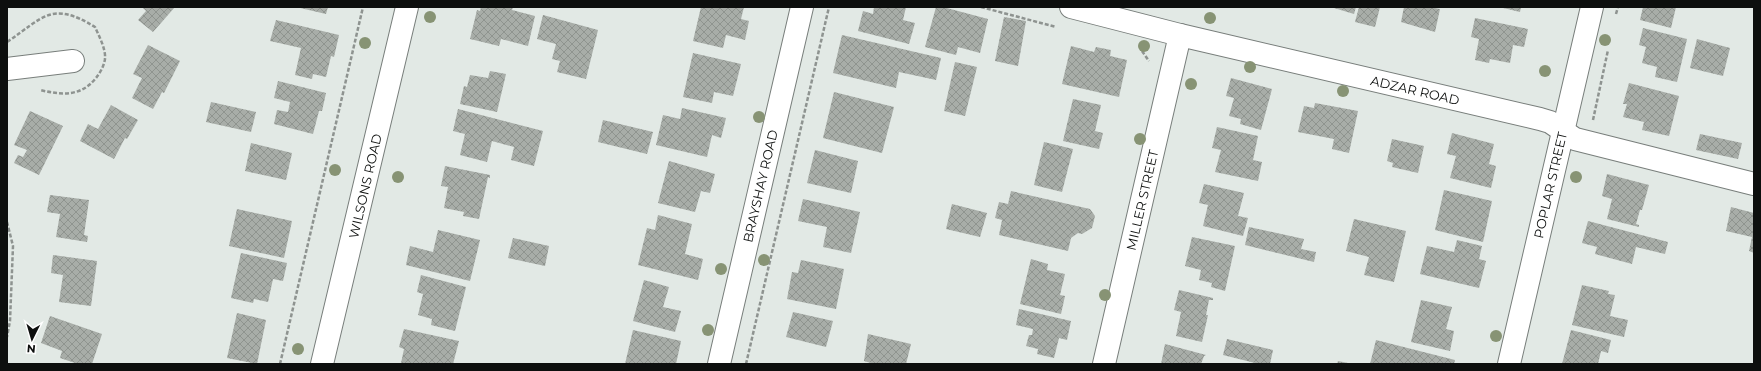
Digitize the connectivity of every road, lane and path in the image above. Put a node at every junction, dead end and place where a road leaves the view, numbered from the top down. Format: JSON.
{"nodes":[{"id":1,"x":363,"y":7,"type":"edge"},
{"id":2,"x":407,"y":7,"type":"edge"},
{"id":3,"x":802,"y":7,"type":"edge"},
{"id":4,"x":829,"y":7,"type":"edge"},
{"id":5,"x":981,"y":7,"type":"edge"},
{"id":6,"x":1071,"y":7,"type":"edge"},
{"id":7,"x":1592,"y":7,"type":"edge"},
{"id":8,"x":1618,"y":7,"type":"edge"},
{"id":9,"x":1615,"y":22,"type":"dead end"},
{"id":10,"x":1057,"y":27,"type":"dead end"},
{"id":11,"x":1180,"y":36,"type":"junction"},
{"id":12,"x":1610,"y":44,"type":"dead end"},
{"id":13,"x":1140,"y":49,"type":"dead end"},
{"id":14,"x":73,"y":61,"type":"dead end"},
{"id":15,"x":1150,"y":62,"type":"dead end"},
{"id":16,"x":7,"y":69,"type":"edge"},
{"id":17,"x":1591,"y":127,"type":"dead end"},
{"id":18,"x":1563,"y":131,"type":"junction"},
{"id":19,"x":1754,"y":184,"type":"edge"},
{"id":20,"x":7,"y":222,"type":"edge"},
{"id":21,"x":7,"y":337,"type":"edge"},
{"id":22,"x":280,"y":364,"type":"edge"},
{"id":23,"x":322,"y":364,"type":"edge"},
{"id":24,"x":718,"y":364,"type":"edge"},
{"id":25,"x":746,"y":364,"type":"edge"},
{"id":26,"x":1104,"y":364,"type":"edge"},
{"id":27,"x":1509,"y":364,"type":"edge"}],
"edges":[{"from":1,"to":22,"type":"path"},
{"from":2,"to":23,"type":"street","name":"WILSONS ROAD"},
{"from":3,"to":24,"type":"street","name":"BRAYSHAY ROAD"},
{"from":4,"to":25,"type":"path"},
{"from":5,"to":10,"type":"path"},
{"from":6,"to":11,"type":"street","name":"ADZAR ROAD"},
{"from":7,"to":18,"type":"street","name":"POPLAR STREET"},
{"from":8,"to":9,"type":"path"},
{"from":11,"to":18,"type":"street","name":"ADZAR ROAD"},
{"from":11,"to":26,"type":"street","name":"MILLER STREET"},
{"from":12,"to":17,"type":"path"},
{"from":13,"to":15,"type":"path"},
{"from":14,"to":16,"type":"street"},
{"from":18,"to":19,"type":"street","name":"ADZAR ROAD"},
{"from":18,"to":27,"type":"street","name":"POPLAR STREET"},
{"from":20,"to":21,"type":"path"}]}
